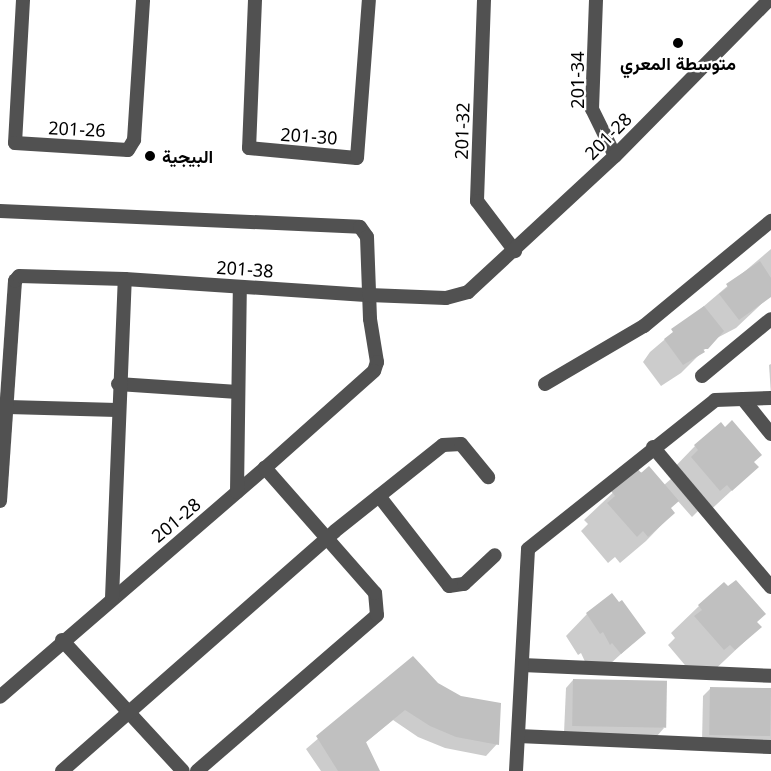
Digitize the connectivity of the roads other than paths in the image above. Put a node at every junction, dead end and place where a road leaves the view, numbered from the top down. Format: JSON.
{"nodes":[{"id":1,"x":23,"y":0,"type":"edge"},
{"id":2,"x":143,"y":0,"type":"edge"},
{"id":3,"x":255,"y":0,"type":"edge"},
{"id":4,"x":369,"y":0,"type":"edge"},
{"id":5,"x":484,"y":0,"type":"edge"},
{"id":6,"x":596,"y":0,"type":"edge"},
{"id":7,"x":769,"y":0,"type":"edge"},
{"id":8,"x":615,"y":156,"type":"junction"},
{"id":9,"x":0,"y":211,"type":"edge"},
{"id":10,"x":771,"y":221,"type":"edge"},
{"id":11,"x":515,"y":251,"type":"junction"},
{"id":12,"x":125,"y":279,"type":"junction"},
{"id":13,"x":240,"y":287,"type":"junction"},
{"id":14,"x":468,"y":292,"type":"joint"},
{"id":15,"x":369,"y":296,"type":"junction"},
{"id":16,"x":771,"y":319,"type":"edge"},
{"id":17,"x":702,"y":376,"type":"dead end"},
{"id":18,"x":118,"y":384,"type":"junction"},
{"id":19,"x":545,"y":384,"type":"dead end"},
{"id":20,"x":238,"y":392,"type":"junction"},
{"id":21,"x":771,"y":398,"type":"edge"},
{"id":22,"x":743,"y":399,"type":"junction"},
{"id":23,"x":8,"y":407,"type":"junction"},
{"id":24,"x":117,"y":410,"type":"junction"},
{"id":25,"x":771,"y":434,"type":"edge"},
{"id":26,"x":653,"y":447,"type":"junction"},
{"id":27,"x":265,"y":468,"type":"junction"},
{"id":28,"x":488,"y":477,"type":"dead end"},
{"id":29,"x":237,"y":492,"type":"junction"},
{"id":30,"x":379,"y":496,"type":"junction"},
{"id":31,"x":0,"y":501,"type":"edge"},
{"id":32,"x":326,"y":539,"type":"junction"},
{"id":33,"x":495,"y":555,"type":"dead end"},
{"id":34,"x":771,"y":587,"type":"edge"},
{"id":35,"x":112,"y":598,"type":"junction"},
{"id":36,"x":62,"y":640,"type":"junction"},
{"id":37,"x":522,"y":665,"type":"junction"},
{"id":38,"x":771,"y":676,"type":"edge"},
{"id":39,"x":0,"y":697,"type":"edge"},
{"id":40,"x":129,"y":712,"type":"junction"},
{"id":41,"x":518,"y":736,"type":"junction"},
{"id":42,"x":771,"y":747,"type":"edge"},
{"id":43,"x":62,"y":771,"type":"edge"},
{"id":44,"x":183,"y":771,"type":"edge"},
{"id":45,"x":197,"y":771,"type":"edge"},
{"id":46,"x":516,"y":771,"type":"edge"}],
"edges":[{"from":1,"to":2,"type":"street","name":"201-26"},
{"from":3,"to":4,"type":"street","name":"201-30"},
{"from":5,"to":11,"type":"street","name":"201-32"},
{"from":6,"to":8,"type":"street","name":"201-34"},
{"from":7,"to":8,"type":"street","name":"201-28"},
{"from":8,"to":11,"type":"street","name":"201-28"},
{"from":9,"to":15,"type":"street"},
{"from":10,"to":19,"type":"street"},
{"from":11,"to":14,"type":"street","name":"201-28"},
{"from":12,"to":13,"type":"street","name":"201-38"},
{"from":12,"to":18,"type":"street"},
{"from":12,"to":23,"type":"street","name":"201-38"},
{"from":13,"to":15,"type":"street","name":"201-38"},
{"from":13,"to":20,"type":"street"},
{"from":14,"to":15,"type":"street","name":"201-38"},
{"from":15,"to":27,"type":"street","name":"201-28"},
{"from":16,"to":17,"type":"street"},
{"from":18,"to":20,"type":"street"},
{"from":18,"to":24,"type":"street"},
{"from":20,"to":29,"type":"street"},
{"from":21,"to":22,"type":"street"},
{"from":22,"to":25,"type":"street"},
{"from":22,"to":26,"type":"street"},
{"from":23,"to":24,"type":"street"},
{"from":23,"to":31,"type":"street"},
{"from":24,"to":35,"type":"street"},
{"from":26,"to":34,"type":"street"},
{"from":26,"to":37,"type":"street"},
{"from":27,"to":29,"type":"street","name":"201-28"},
{"from":27,"to":32,"type":"street"},
{"from":28,"to":30,"type":"street"},
{"from":29,"to":35,"type":"street","name":"201-28"},
{"from":30,"to":32,"type":"street"},
{"from":30,"to":33,"type":"street"},
{"from":32,"to":40,"type":"street"},
{"from":32,"to":45,"type":"street"},
{"from":35,"to":36,"type":"street","name":"201-28"},
{"from":36,"to":39,"type":"street","name":"201-28"},
{"from":36,"to":40,"type":"street"},
{"from":37,"to":38,"type":"street"},
{"from":37,"to":41,"type":"street"},
{"from":40,"to":43,"type":"street"},
{"from":40,"to":44,"type":"street"},
{"from":41,"to":42,"type":"street"},
{"from":41,"to":46,"type":"street"}]}
